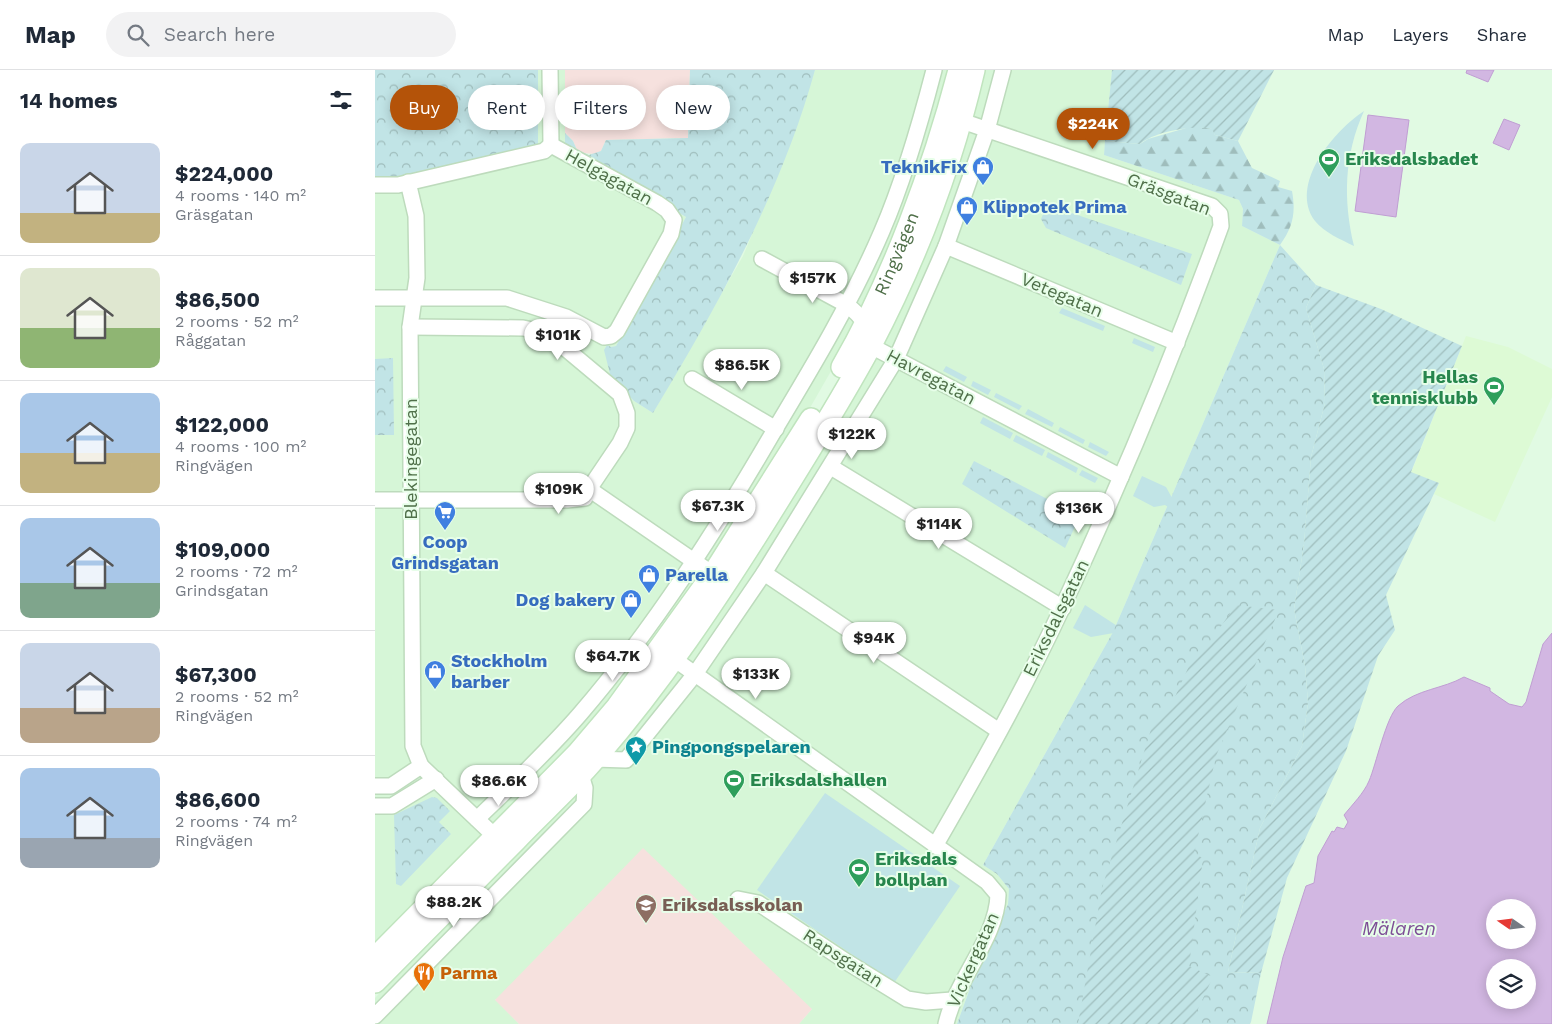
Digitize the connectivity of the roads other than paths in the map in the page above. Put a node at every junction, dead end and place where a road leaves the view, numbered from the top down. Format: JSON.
{"nodes":[{"id":1,"x":550,"y":70,"type":"edge"},
{"id":2,"x":934,"y":70,"type":"edge"},
{"id":3,"x":959,"y":70,"type":"edge"},
{"id":4,"x":974,"y":70,"type":"edge"},
{"id":5,"x":1003,"y":70,"type":"edge"},
{"id":6,"x":954,"y":119,"type":"junction"},
{"id":7,"x":987,"y":130,"type":"junction"},
{"id":8,"x":551,"y":145,"type":"junction"},
{"id":9,"x":408,"y":182,"type":"junction"},
{"id":10,"x":375,"y":185,"type":"edge"},
{"id":11,"x":1220,"y":214,"type":"joint"},
{"id":12,"x":946,"y":246,"type":"junction"},
{"id":13,"x":762,"y":259,"type":"dead end"},
{"id":14,"x":375,"y":298,"type":"edge"},
{"id":15,"x":414,"y":298,"type":"junction"},
{"id":16,"x":847,"y":305,"type":"junction"},
{"id":17,"x":865,"y":322,"type":"junction"},
{"id":18,"x":410,"y":328,"type":"junction"},
{"id":19,"x":1177,"y":343,"type":"junction"},
{"id":20,"x":871,"y":346,"type":"junction"},
{"id":21,"x":895,"y":359,"type":"junction"},
{"id":22,"x":693,"y":379,"type":"dead end"},
{"id":23,"x":776,"y":429,"type":"junction"},
{"id":24,"x":831,"y":467,"type":"junction"},
{"id":25,"x":1121,"y":476,"type":"junction"},
{"id":26,"x":589,"y":489,"type":"junction"},
{"id":27,"x":375,"y":500,"type":"edge"},
{"id":28,"x":412,"y":500,"type":"junction"},
{"id":29,"x":694,"y":561,"type":"junction"},
{"id":30,"x":764,"y":573,"type":"junction"},
{"id":31,"x":720,"y":579,"type":"junction"},
{"id":32,"x":1063,"y":608,"type":"junction"},
{"id":33,"x":667,"y":654,"type":"junction"},
{"id":34,"x":695,"y":674,"type":"junction"},
{"id":35,"x":999,"y":731,"type":"junction"},
{"id":36,"x":421,"y":766,"type":"junction"},
{"id":37,"x":587,"y":767,"type":"junction"},
{"id":38,"x":436,"y":779,"type":"junction"},
{"id":39,"x":375,"y":786,"type":"edge"},
{"id":40,"x":375,"y":806,"type":"edge"},
{"id":41,"x":477,"y":820,"type":"junction"},
{"id":42,"x":501,"y":843,"type":"junction"},
{"id":43,"x":935,"y":846,"type":"junction"},
{"id":44,"x":738,"y":899,"type":"dead end"},
{"id":45,"x":375,"y":958,"type":"edge"},
{"id":46,"x":375,"y":982,"type":"edge"},
{"id":47,"x":952,"y":1000,"type":"junction"},
{"id":48,"x":375,"y":1016,"type":"edge"},
{"id":49,"x":946,"y":1024,"type":"edge"}],
"edges":[{"from":1,"to":8,"type":"street"},
{"from":2,"to":16,"type":"street","name":"Ringvägen"},
{"from":3,"to":6,"type":"main road","name":"Ringvägen"},
{"from":4,"to":6,"type":"main road","name":"Ringvägen"},
{"from":5,"to":7,"type":"street"},
{"from":6,"to":7,"type":"street","name":"Gräsgatan"},
{"from":6,"to":17,"type":"main road","name":"Ringvägen"},
{"from":6,"to":20,"type":"main road","name":"Ringvägen"},
{"from":7,"to":11,"type":"street","name":"Gräsgatan"},
{"from":7,"to":12,"type":"street"},
{"from":8,"to":9,"type":"street","name":"Helgagatan"},
{"from":8,"to":15,"type":"street","name":"Helgagatan"},
{"from":9,"to":10,"type":"street","name":"Helgagatan"},
{"from":9,"to":15,"type":"street","name":"Blekingegatan"},
{"from":11,"to":19,"type":"street","name":"Eriksdalsgatan"},
{"from":12,"to":19,"type":"street","name":"Vetegatan"},
{"from":12,"to":21,"type":"street"},
{"from":13,"to":16,"type":"street"},
{"from":14,"to":15,"type":"street"},
{"from":15,"to":18,"type":"street","name":"Blekingegatan"},
{"from":16,"to":17,"type":"street"},
{"from":16,"to":23,"type":"street","name":"Ringvägen"},
{"from":17,"to":20,"type":"street","name":"Havregatan"},
{"from":17,"to":31,"type":"main road","name":"Ringvägen"},
{"from":18,"to":26,"type":"street"},
{"from":18,"to":28,"type":"street","name":"Blekingegatan"},
{"from":19,"to":25,"type":"street","name":"Eriksdalsgatan"},
{"from":20,"to":21,"type":"street","name":"Havregatan"},
{"from":20,"to":31,"type":"main road","name":"Ringvägen"},
{"from":21,"to":24,"type":"street"},
{"from":21,"to":25,"type":"street","name":"Havregatan"},
{"from":22,"to":23,"type":"street"},
{"from":23,"to":29,"type":"street","name":"Ringvägen"},
{"from":24,"to":30,"type":"street"},
{"from":24,"to":32,"type":"street"},
{"from":25,"to":32,"type":"street","name":"Eriksdalsgatan"},
{"from":26,"to":28,"type":"street"},
{"from":26,"to":29,"type":"street"},
{"from":27,"to":28,"type":"street"},
{"from":28,"to":36,"type":"street","name":"Blekingegatan"},
{"from":29,"to":31,"type":"street"},
{"from":29,"to":41,"type":"street","name":"Ringvägen"},
{"from":30,"to":34,"type":"street"},
{"from":30,"to":35,"type":"street"},
{"from":31,"to":33,"type":"main road","name":"Ringvägen"},
{"from":32,"to":35,"type":"street","name":"Eriksdalsgatan"},
{"from":33,"to":34,"type":"street","name":"Vickergatan"},
{"from":33,"to":37,"type":"main road","name":"Ringvägen"},
{"from":33,"to":42,"type":"main road","name":"Ringvägen"},
{"from":34,"to":37,"type":"street"},
{"from":34,"to":43,"type":"street","name":"Vickergatan"},
{"from":35,"to":43,"type":"street","name":"Eriksdalsgatan"},
{"from":36,"to":38,"type":"street"},
{"from":36,"to":39,"type":"street"},
{"from":37,"to":42,"type":"main road","name":"Ringvägen"},
{"from":37,"to":48,"type":"street"},
{"from":38,"to":40,"type":"street"},
{"from":38,"to":41,"type":"street"},
{"from":41,"to":42,"type":"street"},
{"from":42,"to":45,"type":"main road","name":"Ringvägen"},
{"from":42,"to":46,"type":"main road","name":"Ringvägen"},
{"from":43,"to":47,"type":"street","name":"Vickergatan"},
{"from":44,"to":47,"type":"street","name":"Rapsgatan"},
{"from":47,"to":49,"type":"street","name":"Vickergatan"}]}
